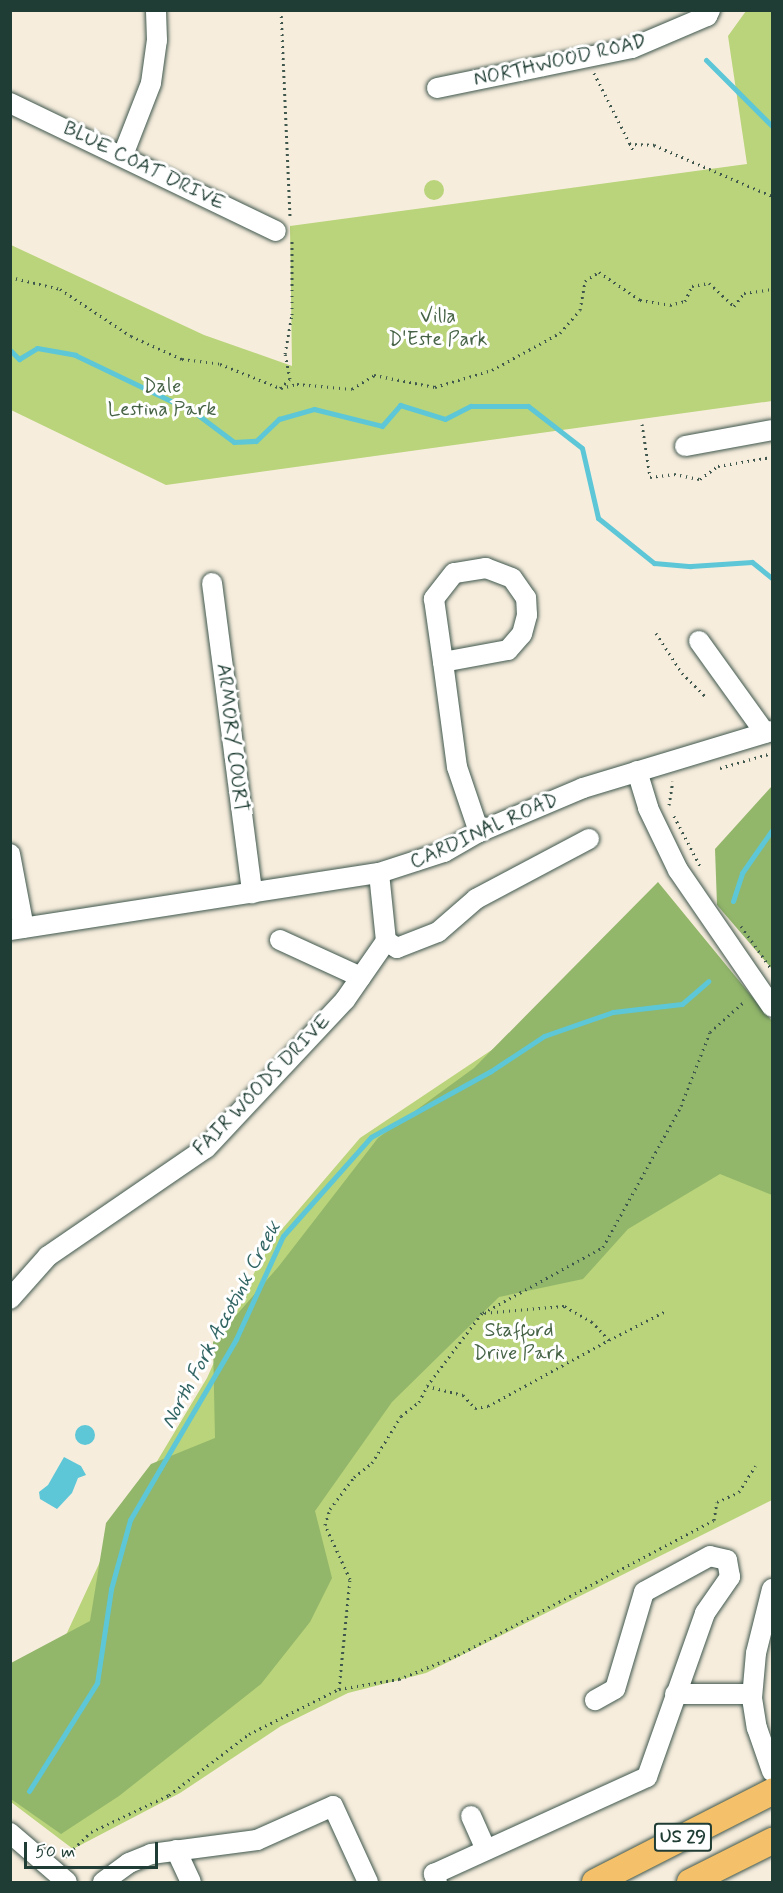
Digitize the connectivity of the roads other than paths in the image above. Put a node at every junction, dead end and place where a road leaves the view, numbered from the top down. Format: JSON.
{"nodes":[{"id":1,"x":156,"y":10,"type":"edge"},
{"id":2,"x":710,"y":10,"type":"edge"},
{"id":3,"x":437,"y":88,"type":"dead end"},
{"id":4,"x":10,"y":103,"type":"edge"},
{"id":5,"x":123,"y":155,"type":"junction"},
{"id":6,"x":286,"y":230,"type":"road end"},
{"id":7,"x":772,"y":430,"type":"edge"},
{"id":8,"x":686,"y":446,"type":"dead end"},
{"id":9,"x":212,"y":583,"type":"dead end"},
{"id":10,"x":699,"y":641,"type":"dead end"},
{"id":11,"x":443,"y":662,"type":"junction"},
{"id":12,"x":769,"y":732,"type":"edge"},
{"id":13,"x":637,"y":771,"type":"junction"},
{"id":14,"x":479,"y":832,"type":"junction"},
{"id":15,"x":589,"y":839,"type":"dead end"},
{"id":16,"x":10,"y":854,"type":"edge"},
{"id":17,"x":379,"y":873,"type":"junction"},
{"id":18,"x":252,"y":893,"type":"junction"},
{"id":19,"x":17,"y":929,"type":"edge"},
{"id":20,"x":280,"y":940,"type":"dead end"},
{"id":21,"x":386,"y":941,"type":"junction"},
{"id":22,"x":361,"y":977,"type":"junction"},
{"id":23,"x":772,"y":1007,"type":"edge"},
{"id":24,"x":10,"y":1299,"type":"edge"},
{"id":25,"x":772,"y":1589,"type":"edge"},
{"id":26,"x":675,"y":1694,"type":"junction"},
{"id":27,"x":752,"y":1694,"type":"junction"},
{"id":28,"x":595,"y":1700,"type":"dead end"},
{"id":29,"x":772,"y":1771,"type":"edge"},
{"id":30,"x":772,"y":1792,"type":"edge"},
{"id":31,"x":471,"y":1816,"type":"dead end"},
{"id":32,"x":10,"y":1833,"type":"edge"},
{"id":33,"x":772,"y":1841,"type":"edge"},
{"id":34,"x":176,"y":1850,"type":"junction"},
{"id":35,"x":486,"y":1850,"type":"junction"},
{"id":36,"x":429,"y":1880,"type":"edge"},
{"id":37,"x":67,"y":1882,"type":"edge"},
{"id":38,"x":103,"y":1882,"type":"edge"},
{"id":39,"x":192,"y":1882,"type":"edge"},
{"id":40,"x":368,"y":1882,"type":"edge"},
{"id":41,"x":594,"y":1882,"type":"edge"},
{"id":42,"x":690,"y":1882,"type":"edge"}],
"edges":[{"from":1,"to":5,"type":"street"},
{"from":2,"to":3,"type":"street","name":"NORTHWOOD ROAD"},
{"from":4,"to":5,"type":"street","name":"BLUE COAT DRIVE"},
{"from":5,"to":6,"type":"street","name":"BLUE COAT DRIVE"},
{"from":7,"to":8,"type":"street"},
{"from":9,"to":18,"type":"street","name":"ARMORY COURT"},
{"from":10,"to":12,"type":"street"},
{"from":11,"to":11,"type":"street"},
{"from":11,"to":14,"type":"street"},
{"from":12,"to":13,"type":"street","name":"CARDINAL ROAD"},
{"from":13,"to":14,"type":"street","name":"CARDINAL ROAD"},
{"from":13,"to":23,"type":"street"},
{"from":14,"to":17,"type":"street","name":"CARDINAL ROAD"},
{"from":15,"to":21,"type":"street"},
{"from":16,"to":19,"type":"street"},
{"from":17,"to":18,"type":"street","name":"CARDINAL ROAD"},
{"from":17,"to":21,"type":"street"},
{"from":18,"to":19,"type":"street","name":"CARDINAL ROAD"},
{"from":20,"to":22,"type":"street"},
{"from":21,"to":22,"type":"street","name":"FAIR WOODS DRIVE"},
{"from":22,"to":24,"type":"street","name":"FAIR WOODS DRIVE"},
{"from":25,"to":27,"type":"street"},
{"from":26,"to":27,"type":"street"},
{"from":26,"to":28,"type":"street"},
{"from":26,"to":35,"type":"street"},
{"from":27,"to":29,"type":"street"},
{"from":30,"to":41,"type":"main road","number":"US 29"},
{"from":31,"to":35,"type":"street"},
{"from":32,"to":37,"type":"street"},
{"from":33,"to":42,"type":"main road","number":"US 29"},
{"from":34,"to":38,"type":"street"},
{"from":34,"to":39,"type":"street"},
{"from":34,"to":40,"type":"street"},
{"from":35,"to":36,"type":"street"}]}
